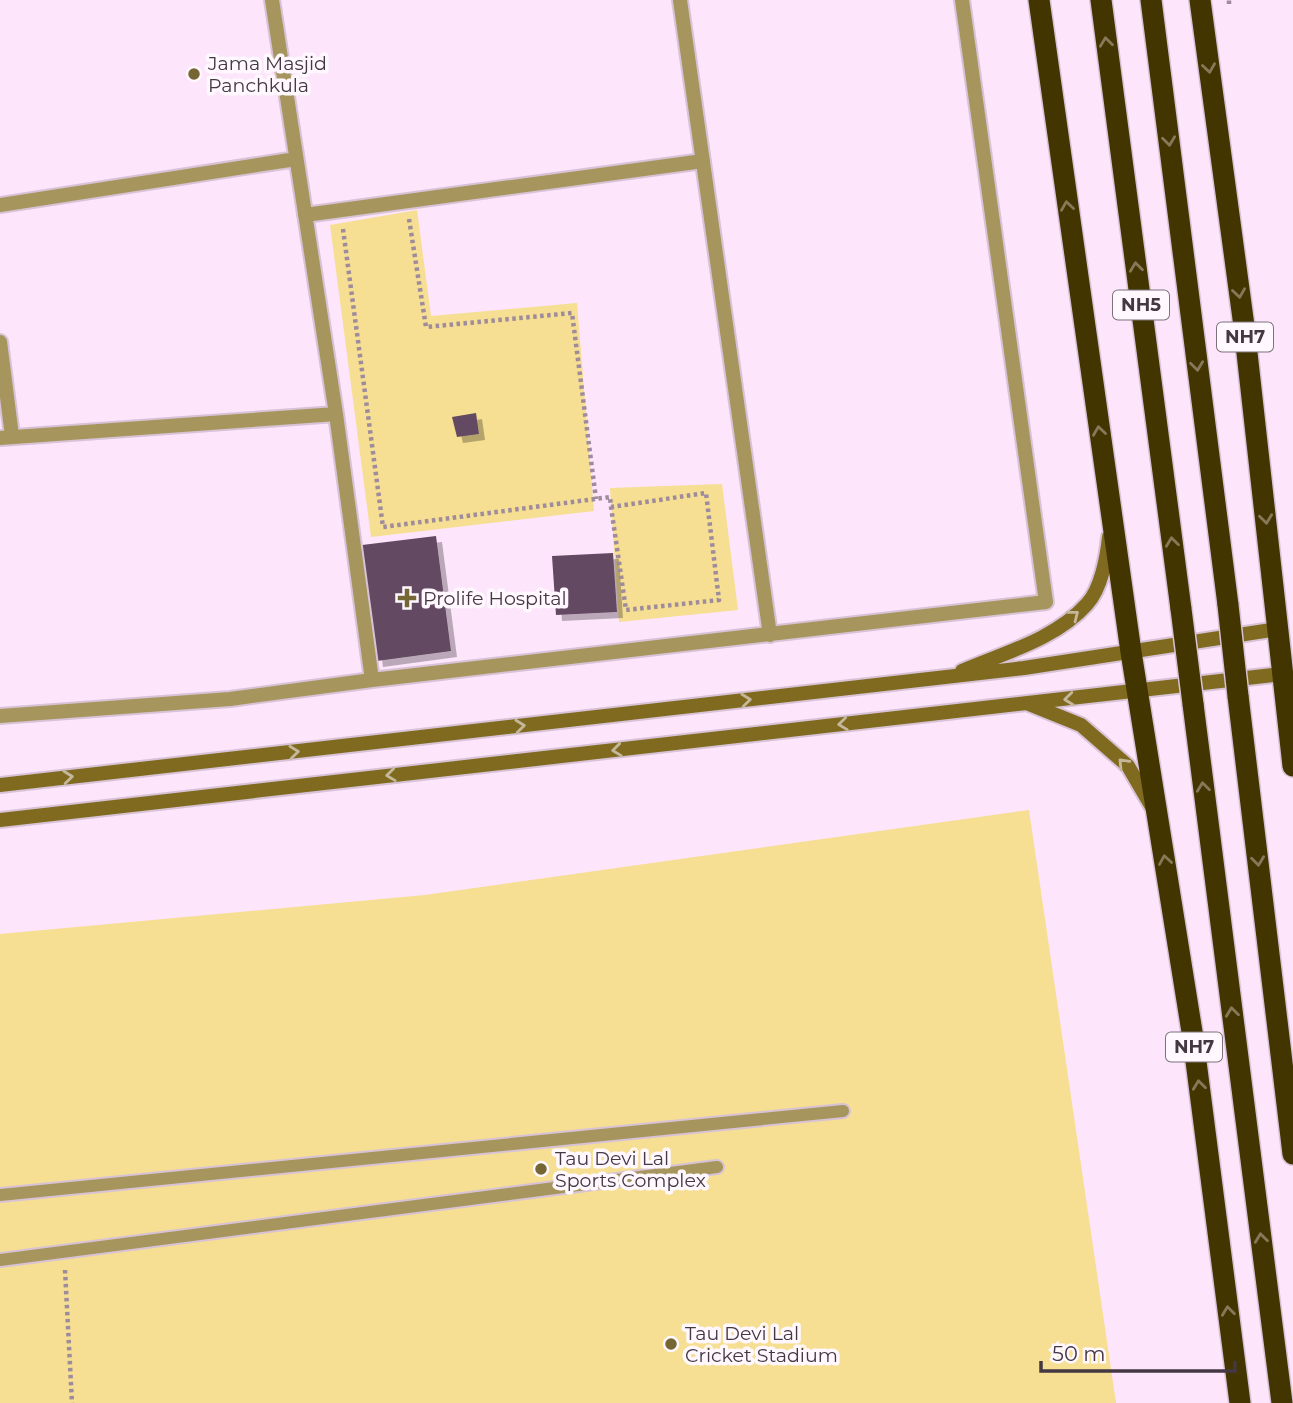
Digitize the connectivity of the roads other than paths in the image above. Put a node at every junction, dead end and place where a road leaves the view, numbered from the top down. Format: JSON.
{"nodes":[{"id":1,"x":272,"y":0,"type":"edge"},
{"id":2,"x":680,"y":0,"type":"edge"},
{"id":3,"x":962,"y":0,"type":"edge"},
{"id":4,"x":1039,"y":0,"type":"edge"},
{"id":5,"x":1101,"y":0,"type":"edge"},
{"id":6,"x":1151,"y":0,"type":"edge"},
{"id":7,"x":1200,"y":0,"type":"edge"},
{"id":8,"x":296,"y":159,"type":"junction"},
{"id":9,"x":703,"y":161,"type":"junction"},
{"id":10,"x":0,"y":205,"type":"edge"},
{"id":11,"x":305,"y":215,"type":"junction"},
{"id":12,"x":0,"y":342,"type":"edge"},
{"id":13,"x":336,"y":414,"type":"junction"},
{"id":14,"x":6,"y":437,"type":"edge"},
{"id":15,"x":1109,"y":498,"type":"junction"},
{"id":16,"x":1278,"y":629,"type":"junction"},
{"id":17,"x":770,"y":635,"type":"junction"},
{"id":18,"x":1131,"y":652,"type":"junction"},
{"id":19,"x":1282,"y":674,"type":"junction"},
{"id":20,"x":948,"y":677,"type":"junction"},
{"id":21,"x":372,"y":680,"type":"junction"},
{"id":22,"x":1137,"y":692,"type":"junction"},
{"id":23,"x":1027,"y":703,"type":"junction"},
{"id":24,"x":0,"y":716,"type":"edge"},
{"id":25,"x":1293,"y":766,"type":"edge"},
{"id":26,"x":0,"y":785,"type":"edge"},
{"id":27,"x":0,"y":820,"type":"edge"},
{"id":28,"x":1159,"y":820,"type":"junction"},
{"id":29,"x":843,"y":1111,"type":"dead end"},
{"id":30,"x":1293,"y":1154,"type":"edge"},
{"id":31,"x":717,"y":1167,"type":"dead end"},
{"id":32,"x":0,"y":1195,"type":"edge"},
{"id":33,"x":0,"y":1260,"type":"edge"},
{"id":34,"x":1240,"y":1403,"type":"edge"},
{"id":35,"x":1282,"y":1403,"type":"edge"}],
"edges":[{"from":1,"to":8,"type":"street"},
{"from":2,"to":9,"type":"street"},
{"from":3,"to":17,"type":"street"},
{"from":15,"to":4,"type":"highway","number":"NH7","one_way":true},
{"from":35,"to":5,"type":"highway","number":"NH5","one_way":true,"bridge":true},
{"from":6,"to":30,"type":"highway","number":"NH5","one_way":true,"bridge":true},
{"from":7,"to":16,"type":"highway","number":"NH7","one_way":true},
{"from":8,"to":10,"type":"street"},
{"from":8,"to":11,"type":"street"},
{"from":9,"to":11,"type":"street"},
{"from":9,"to":17,"type":"street"},
{"from":11,"to":13,"type":"street"},
{"from":12,"to":14,"type":"street"},
{"from":13,"to":14,"type":"street"},
{"from":13,"to":21,"type":"street"},
{"from":15,"to":18,"type":"highway","number":"NH7"},
{"from":20,"to":15,"type":"street","one_way":true},
{"from":16,"to":18,"type":"street"},
{"from":16,"to":19,"type":"highway","number":"NH7"},
{"from":17,"to":21,"type":"street"},
{"from":18,"to":20,"type":"street"},
{"from":18,"to":22,"type":"highway","number":"NH7"},
{"from":19,"to":22,"type":"street"},
{"from":19,"to":25,"type":"highway","number":"NH7"},
{"from":26,"to":20,"type":"street","one_way":true},
{"from":21,"to":24,"type":"street"},
{"from":22,"to":23,"type":"street","one_way":true},
{"from":22,"to":28,"type":"highway","number":"NH7"},
{"from":23,"to":27,"type":"street","one_way":true},
{"from":28,"to":23,"type":"street","one_way":true},
{"from":34,"to":28,"type":"highway","number":"NH7","one_way":true},
{"from":29,"to":32,"type":"lane"},
{"from":31,"to":33,"type":"lane"}]}
